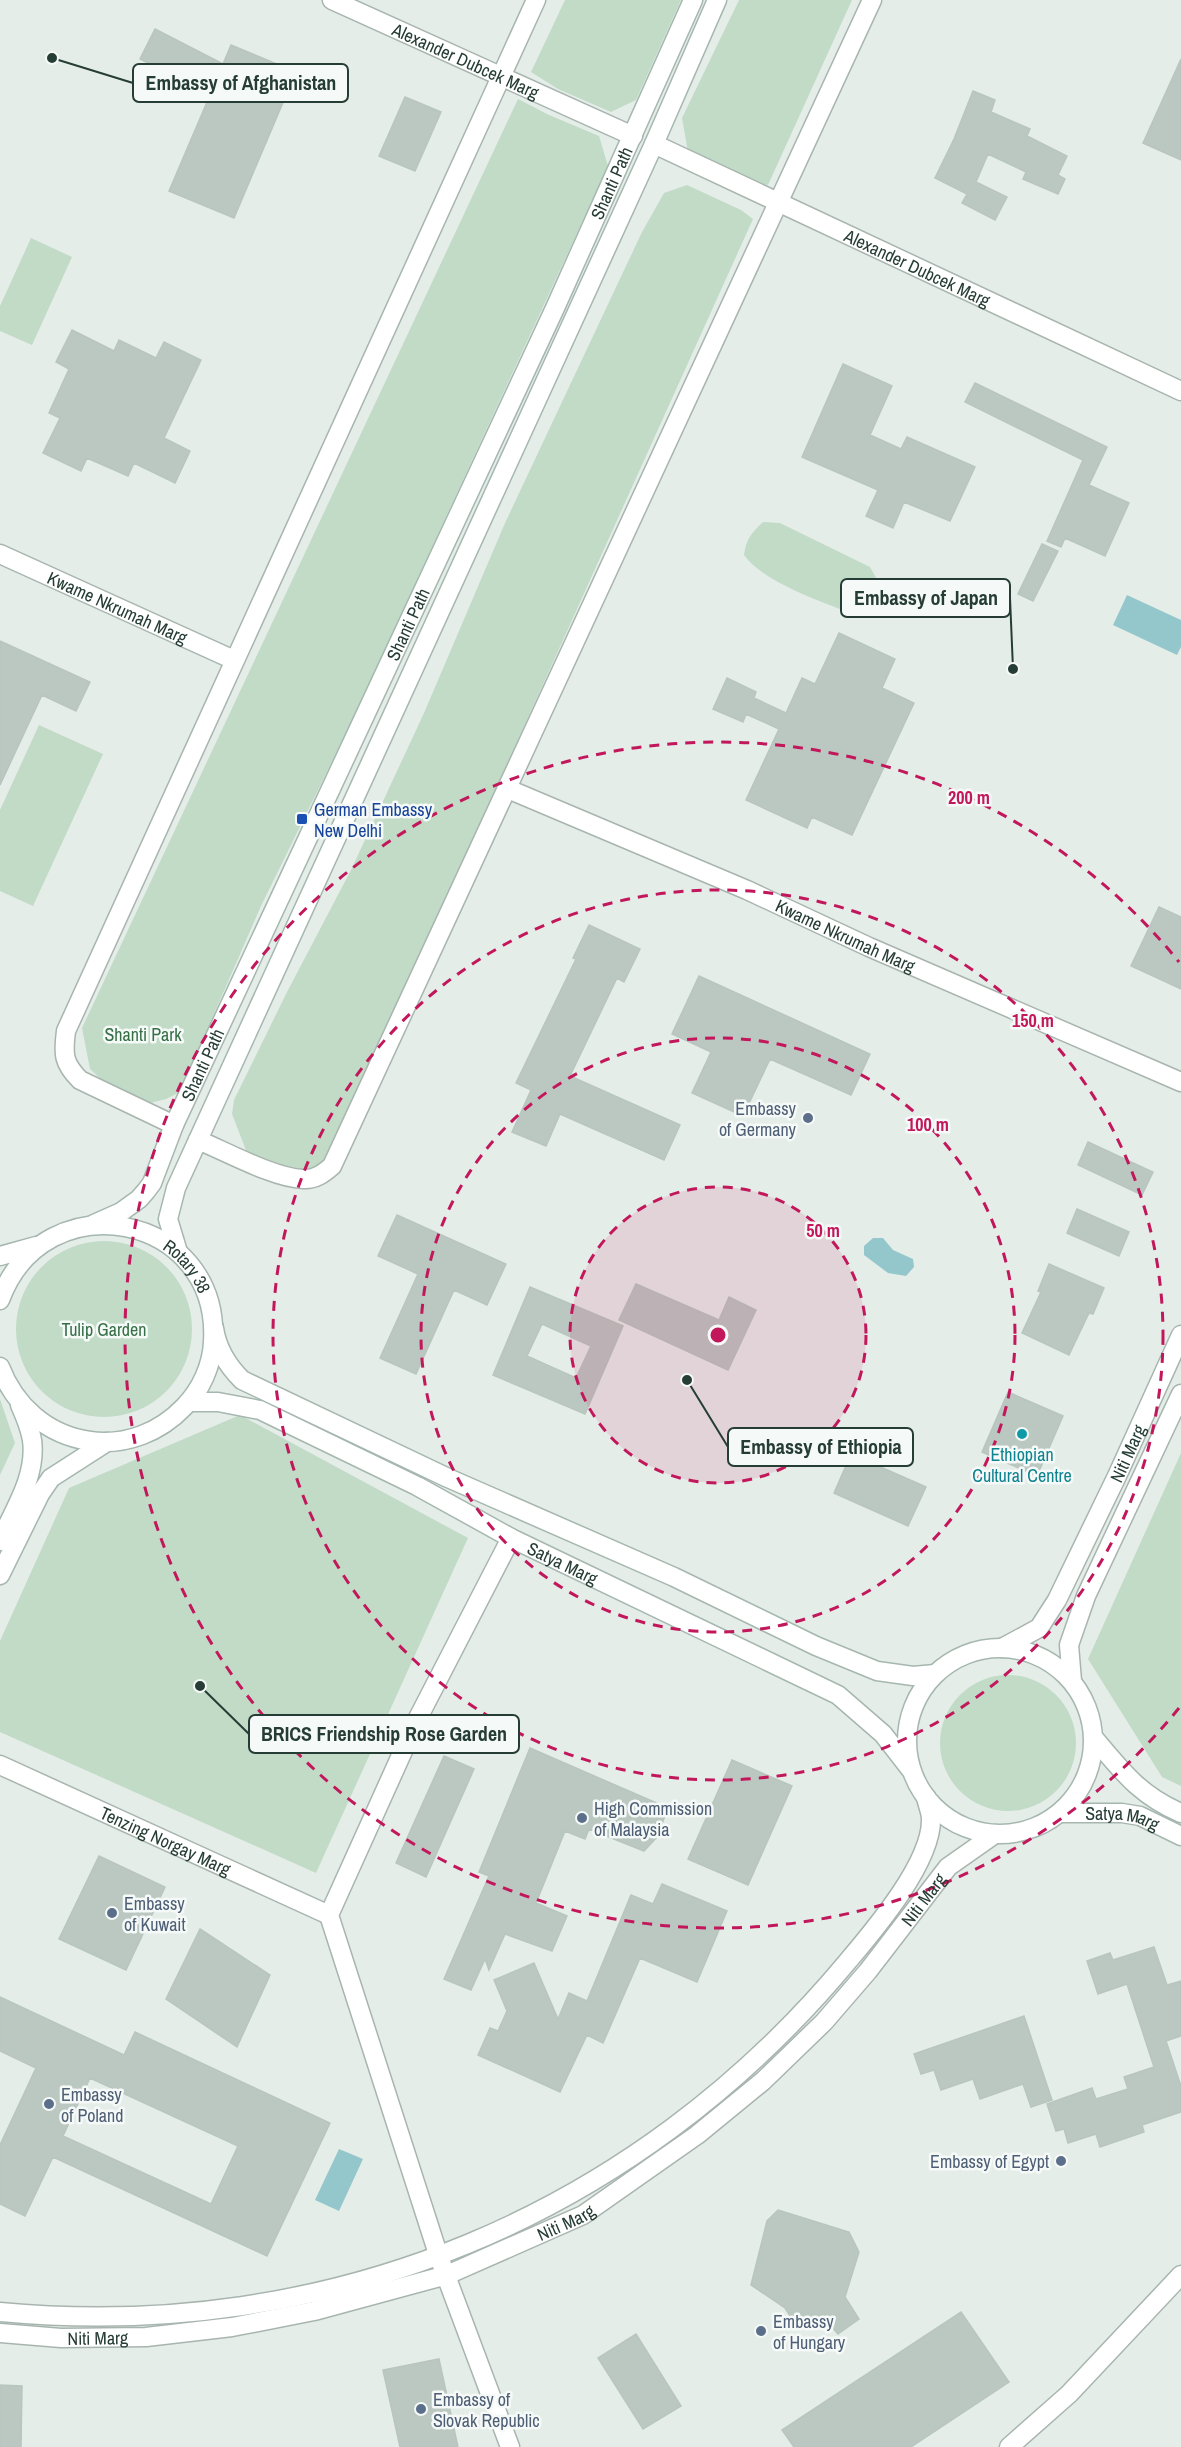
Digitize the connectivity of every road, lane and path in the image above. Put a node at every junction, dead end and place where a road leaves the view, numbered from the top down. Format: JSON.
{"nodes":[{"id":1,"x":332,"y":0,"type":"edge"},
{"id":2,"x":536,"y":0,"type":"edge"},
{"id":3,"x":693,"y":0,"type":"edge"},
{"id":4,"x":717,"y":0,"type":"edge"},
{"id":5,"x":872,"y":0,"type":"edge"},
{"id":6,"x":501,"y":77,"type":"junction"},
{"id":7,"x":633,"y":135,"type":"junction"},
{"id":8,"x":654,"y":144,"type":"junction"},
{"id":9,"x":778,"y":204,"type":"junction"},
{"id":10,"x":1181,"y":391,"type":"edge"},
{"id":11,"x":0,"y":554,"type":"edge"},
{"id":12,"x":234,"y":660,"type":"junction"},
{"id":13,"x":508,"y":789,"type":"junction"},
{"id":14,"x":1181,"y":1082,"type":"edge"},
{"id":15,"x":174,"y":1125,"type":"junction"},
{"id":16,"x":198,"y":1140,"type":"junction"},
{"id":17,"x":94,"y":1224,"type":"junction"},
{"id":18,"x":39,"y":1245,"type":"junction"},
{"id":19,"x":178,"y":1252,"type":"junction"},
{"id":20,"x":0,"y":1256,"type":"edge"},
{"id":21,"x":0,"y":1300,"type":"edge"},
{"id":22,"x":214,"y":1328,"type":"junction"},
{"id":23,"x":1181,"y":1335,"type":"edge"},
{"id":24,"x":0,"y":1367,"type":"edge"},
{"id":25,"x":1181,"y":1394,"type":"edge"},
{"id":26,"x":19,"y":1402,"type":"junction"},
{"id":27,"x":189,"y":1402,"type":"junction"},
{"id":28,"x":107,"y":1442,"type":"junction"},
{"id":29,"x":511,"y":1538,"type":"junction"},
{"id":30,"x":0,"y":1541,"type":"edge"},
{"id":31,"x":0,"y":1575,"type":"edge"},
{"id":32,"x":1002,"y":1648,"type":"junction"},
{"id":33,"x":935,"y":1674,"type":"junction"},
{"id":34,"x":1072,"y":1681,"type":"junction"},
{"id":35,"x":1094,"y":1738,"type":"junction"},
{"id":36,"x":0,"y":1766,"type":"edge"},
{"id":37,"x":911,"y":1770,"type":"junction"},
{"id":38,"x":926,"y":1797,"type":"junction"},
{"id":39,"x":1060,"y":1813,"type":"junction"},
{"id":40,"x":1181,"y":1813,"type":"edge"},
{"id":41,"x":995,"y":1834,"type":"junction"},
{"id":42,"x":1181,"y":1836,"type":"edge"},
{"id":43,"x":329,"y":1915,"type":"junction"},
{"id":44,"x":439,"y":2257,"type":"junction"},
{"id":45,"x":447,"y":2275,"type":"junction"},
{"id":46,"x":1181,"y":2275,"type":"edge"},
{"id":47,"x":0,"y":2312,"type":"edge"},
{"id":48,"x":0,"y":2333,"type":"edge"},
{"id":49,"x":510,"y":2447,"type":"edge"},
{"id":50,"x":1009,"y":2447,"type":"edge"}],
"edges":[{"from":1,"to":6,"type":"street","name":"Alexander Dubcek Marg"},
{"from":2,"to":6,"type":"street"},
{"from":3,"to":7,"type":"street","name":"Shanti Path"},
{"from":4,"to":8,"type":"street","name":"Shanti Path"},
{"from":5,"to":9,"type":"street"},
{"from":6,"to":7,"type":"street","name":"Alexander Dubcek Marg"},
{"from":6,"to":12,"type":"street"},
{"from":7,"to":15,"type":"street","name":"Shanti Path"},
{"from":8,"to":9,"type":"street","name":"Alexander Dubcek Marg"},
{"from":8,"to":16,"type":"street","name":"Shanti Path"},
{"from":9,"to":10,"type":"street","name":"Alexander Dubcek Marg"},
{"from":9,"to":13,"type":"street"},
{"from":11,"to":12,"type":"street","name":"Kwame Nkrumah Marg"},
{"from":12,"to":15,"type":"street"},
{"from":13,"to":14,"type":"street","name":"Kwame Nkrumah Marg"},
{"from":13,"to":16,"type":"street"},
{"from":15,"to":17,"type":"street","name":"Shanti Path"},
{"from":16,"to":19,"type":"street","name":"Shanti Path"},
{"from":17,"to":18,"type":"street","name":"Rotary 38"},
{"from":17,"to":19,"type":"street","name":"Rotary 38"},
{"from":18,"to":20,"type":"street"},
{"from":18,"to":21,"type":"street","name":"Rotary 38"},
{"from":19,"to":22,"type":"street","name":"Rotary 38"},
{"from":22,"to":27,"type":"street","name":"Rotary 38"},
{"from":22,"to":33,"type":"street","name":"Satya Marg"},
{"from":23,"to":32,"type":"street","name":"Niti Marg"},
{"from":24,"to":26,"type":"street","name":"Rotary 38"},
{"from":25,"to":34,"type":"street","name":"Niti Marg"},
{"from":26,"to":28,"type":"street","name":"Rotary 38"},
{"from":26,"to":30,"type":"street"},
{"from":27,"to":28,"type":"street","name":"Rotary 38"},
{"from":27,"to":29,"type":"street","name":"Satya Marg"},
{"from":28,"to":31,"type":"street"},
{"from":29,"to":37,"type":"street","name":"Satya Marg"},
{"from":29,"to":43,"type":"street"},
{"from":32,"to":33,"type":"street"},
{"from":32,"to":34,"type":"street"},
{"from":33,"to":37,"type":"street"},
{"from":34,"to":35,"type":"street"},
{"from":35,"to":39,"type":"street"},
{"from":35,"to":40,"type":"street","name":"Satya Marg"},
{"from":36,"to":43,"type":"street","name":"Tenzing Norgay Marg"},
{"from":37,"to":38,"type":"street"},
{"from":38,"to":41,"type":"street"},
{"from":38,"to":44,"type":"street","name":"Niti Marg"},
{"from":39,"to":41,"type":"street"},
{"from":39,"to":42,"type":"street","name":"Satya Marg"},
{"from":41,"to":45,"type":"street","name":"Niti Marg"},
{"from":43,"to":44,"type":"street"},
{"from":44,"to":45,"type":"street"},
{"from":44,"to":47,"type":"street","name":"Niti Marg"},
{"from":45,"to":48,"type":"street","name":"Niti Marg"},
{"from":45,"to":49,"type":"street"},
{"from":46,"to":50,"type":"street"}]}
